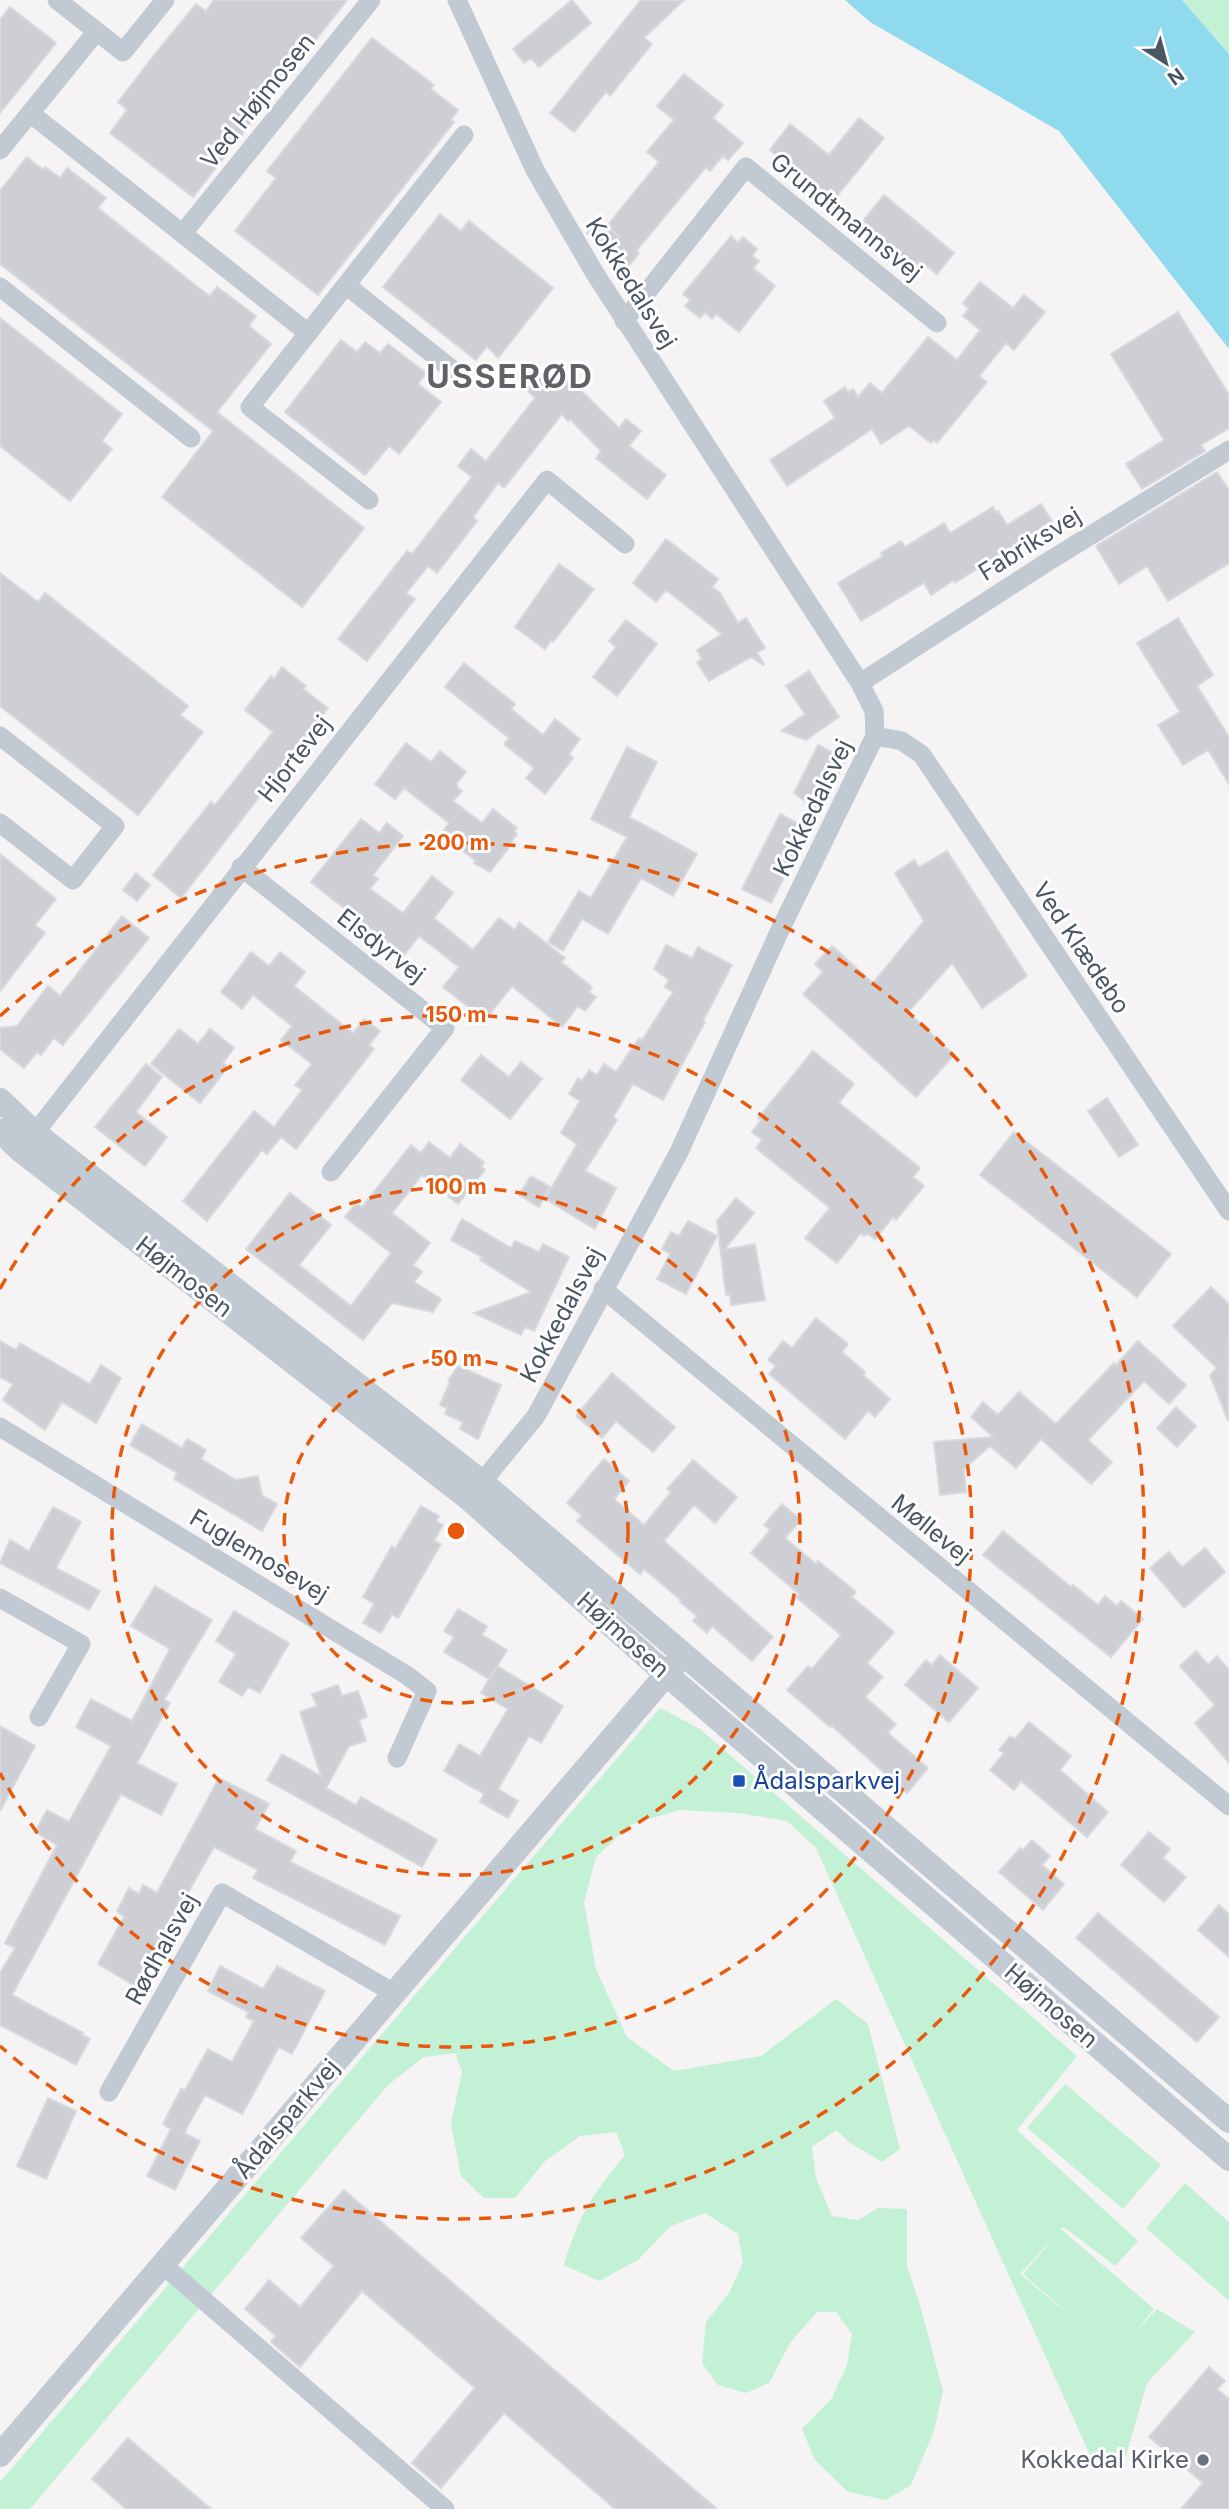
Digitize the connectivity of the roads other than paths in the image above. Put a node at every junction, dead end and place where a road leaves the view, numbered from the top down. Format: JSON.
{"nodes":[{"id":1,"x":57,"y":0,"type":"edge"},
{"id":2,"x":164,"y":0,"type":"edge"},
{"id":3,"x":370,"y":0,"type":"edge"},
{"id":4,"x":457,"y":0,"type":"edge"},
{"id":5,"x":97,"y":31,"type":"junction"},
{"id":6,"x":30,"y":113,"type":"junction"},
{"id":7,"x":464,"y":135,"type":"dead end"},
{"id":8,"x":0,"y":149,"type":"edge"},
{"id":9,"x":183,"y":233,"type":"junction"},
{"id":10,"x":346,"y":285,"type":"junction"},
{"id":11,"x":0,"y":287,"type":"edge"},
{"id":12,"x":624,"y":321,"type":"junction"},
{"id":13,"x":937,"y":323,"type":"dead end"},
{"id":14,"x":308,"y":333,"type":"junction"},
{"id":15,"x":464,"y":379,"type":"dead end"},
{"id":16,"x":191,"y":438,"type":"dead end"},
{"id":17,"x":1229,"y":450,"type":"edge"},
{"id":18,"x":369,"y":500,"type":"dead end"},
{"id":19,"x":625,"y":544,"type":"dead end"},
{"id":20,"x":860,"y":683,"type":"junction"},
{"id":21,"x":875,"y":736,"type":"junction"},
{"id":22,"x":1,"y":739,"type":"edge"},
{"id":23,"x":0,"y":823,"type":"edge"},
{"id":24,"x":241,"y":867,"type":"junction"},
{"id":25,"x":0,"y":1100,"type":"edge"},
{"id":26,"x":0,"y":1131,"type":"edge"},
{"id":27,"x":28,"y":1141,"type":"junction"},
{"id":28,"x":331,"y":1172,"type":"dead end"},
{"id":29,"x":1229,"y":1211,"type":"edge"},
{"id":30,"x":603,"y":1289,"type":"junction"},
{"id":31,"x":0,"y":1427,"type":"edge"},
{"id":32,"x":475,"y":1490,"type":"junction"},
{"id":33,"x":0,"y":1598,"type":"edge"},
{"id":34,"x":684,"y":1653,"type":"junction"},
{"id":35,"x":666,"y":1674,"type":"junction"},
{"id":36,"x":39,"y":1717,"type":"dead end"},
{"id":37,"x":397,"y":1758,"type":"dead end"},
{"id":38,"x":1229,"y":1806,"type":"edge"},
{"id":39,"x":394,"y":1993,"type":"junction"},
{"id":40,"x":109,"y":2092,"type":"dead end"},
{"id":41,"x":1229,"y":2121,"type":"edge"},
{"id":42,"x":1229,"y":2160,"type":"edge"},
{"id":43,"x":163,"y":2265,"type":"junction"},
{"id":44,"x":0,"y":2455,"type":"edge"},
{"id":45,"x":445,"y":2509,"type":"edge"}],
"edges":[{"from":1,"to":5,"type":"street"},
{"from":2,"to":5,"type":"street"},
{"from":3,"to":9,"type":"street","name":"Ved Højmosen"},
{"from":4,"to":12,"type":"street","name":"Kokkedalsvej"},
{"from":5,"to":6,"type":"street"},
{"from":6,"to":8,"type":"street"},
{"from":6,"to":9,"type":"street"},
{"from":7,"to":10,"type":"street"},
{"from":9,"to":14,"type":"street"},
{"from":10,"to":14,"type":"street"},
{"from":10,"to":15,"type":"street"},
{"from":11,"to":16,"type":"street"},
{"from":12,"to":13,"type":"street","name":"Grundtmannsvej"},
{"from":12,"to":20,"type":"street","name":"Kokkedalsvej"},
{"from":14,"to":18,"type":"street"},
{"from":17,"to":20,"type":"street","name":"Fabriksvej"},
{"from":19,"to":24,"type":"street","name":"Hjortevej"},
{"from":20,"to":21,"type":"street","name":"Kokkedalsvej"},
{"from":21,"to":29,"type":"street","name":"Ved Klædebo"},
{"from":21,"to":30,"type":"street","name":"Kokkedalsvej"},
{"from":22,"to":23,"type":"street"},
{"from":24,"to":27,"type":"street","name":"Hjortevej"},
{"from":24,"to":28,"type":"street","name":"Elsdyrvej"},
{"from":25,"to":27,"type":"street","name":"Højmosen"},
{"from":26,"to":27,"type":"street","name":"Højmosen"},
{"from":27,"to":32,"type":"street","name":"Højmosen"},
{"from":30,"to":32,"type":"street","name":"Kokkedalsvej"},
{"from":30,"to":38,"type":"street","name":"Møllevej"},
{"from":31,"to":37,"type":"street","name":"Fuglemosevej"},
{"from":32,"to":34,"type":"street","name":"Højmosen"},
{"from":32,"to":35,"type":"street","name":"Højmosen"},
{"from":33,"to":36,"type":"street"},
{"from":34,"to":35,"type":"street","name":"Ådalsparkvej"},
{"from":34,"to":41,"type":"street","name":"Højmosen"},
{"from":35,"to":39,"type":"street","name":"Ådalsparkvej"},
{"from":35,"to":42,"type":"street","name":"Højmosen"},
{"from":39,"to":40,"type":"street","name":"Rødhalsvej"},
{"from":39,"to":43,"type":"street","name":"Ådalsparkvej"},
{"from":43,"to":44,"type":"street","name":"Ådalsparkvej"},
{"from":43,"to":45,"type":"street"}]}
